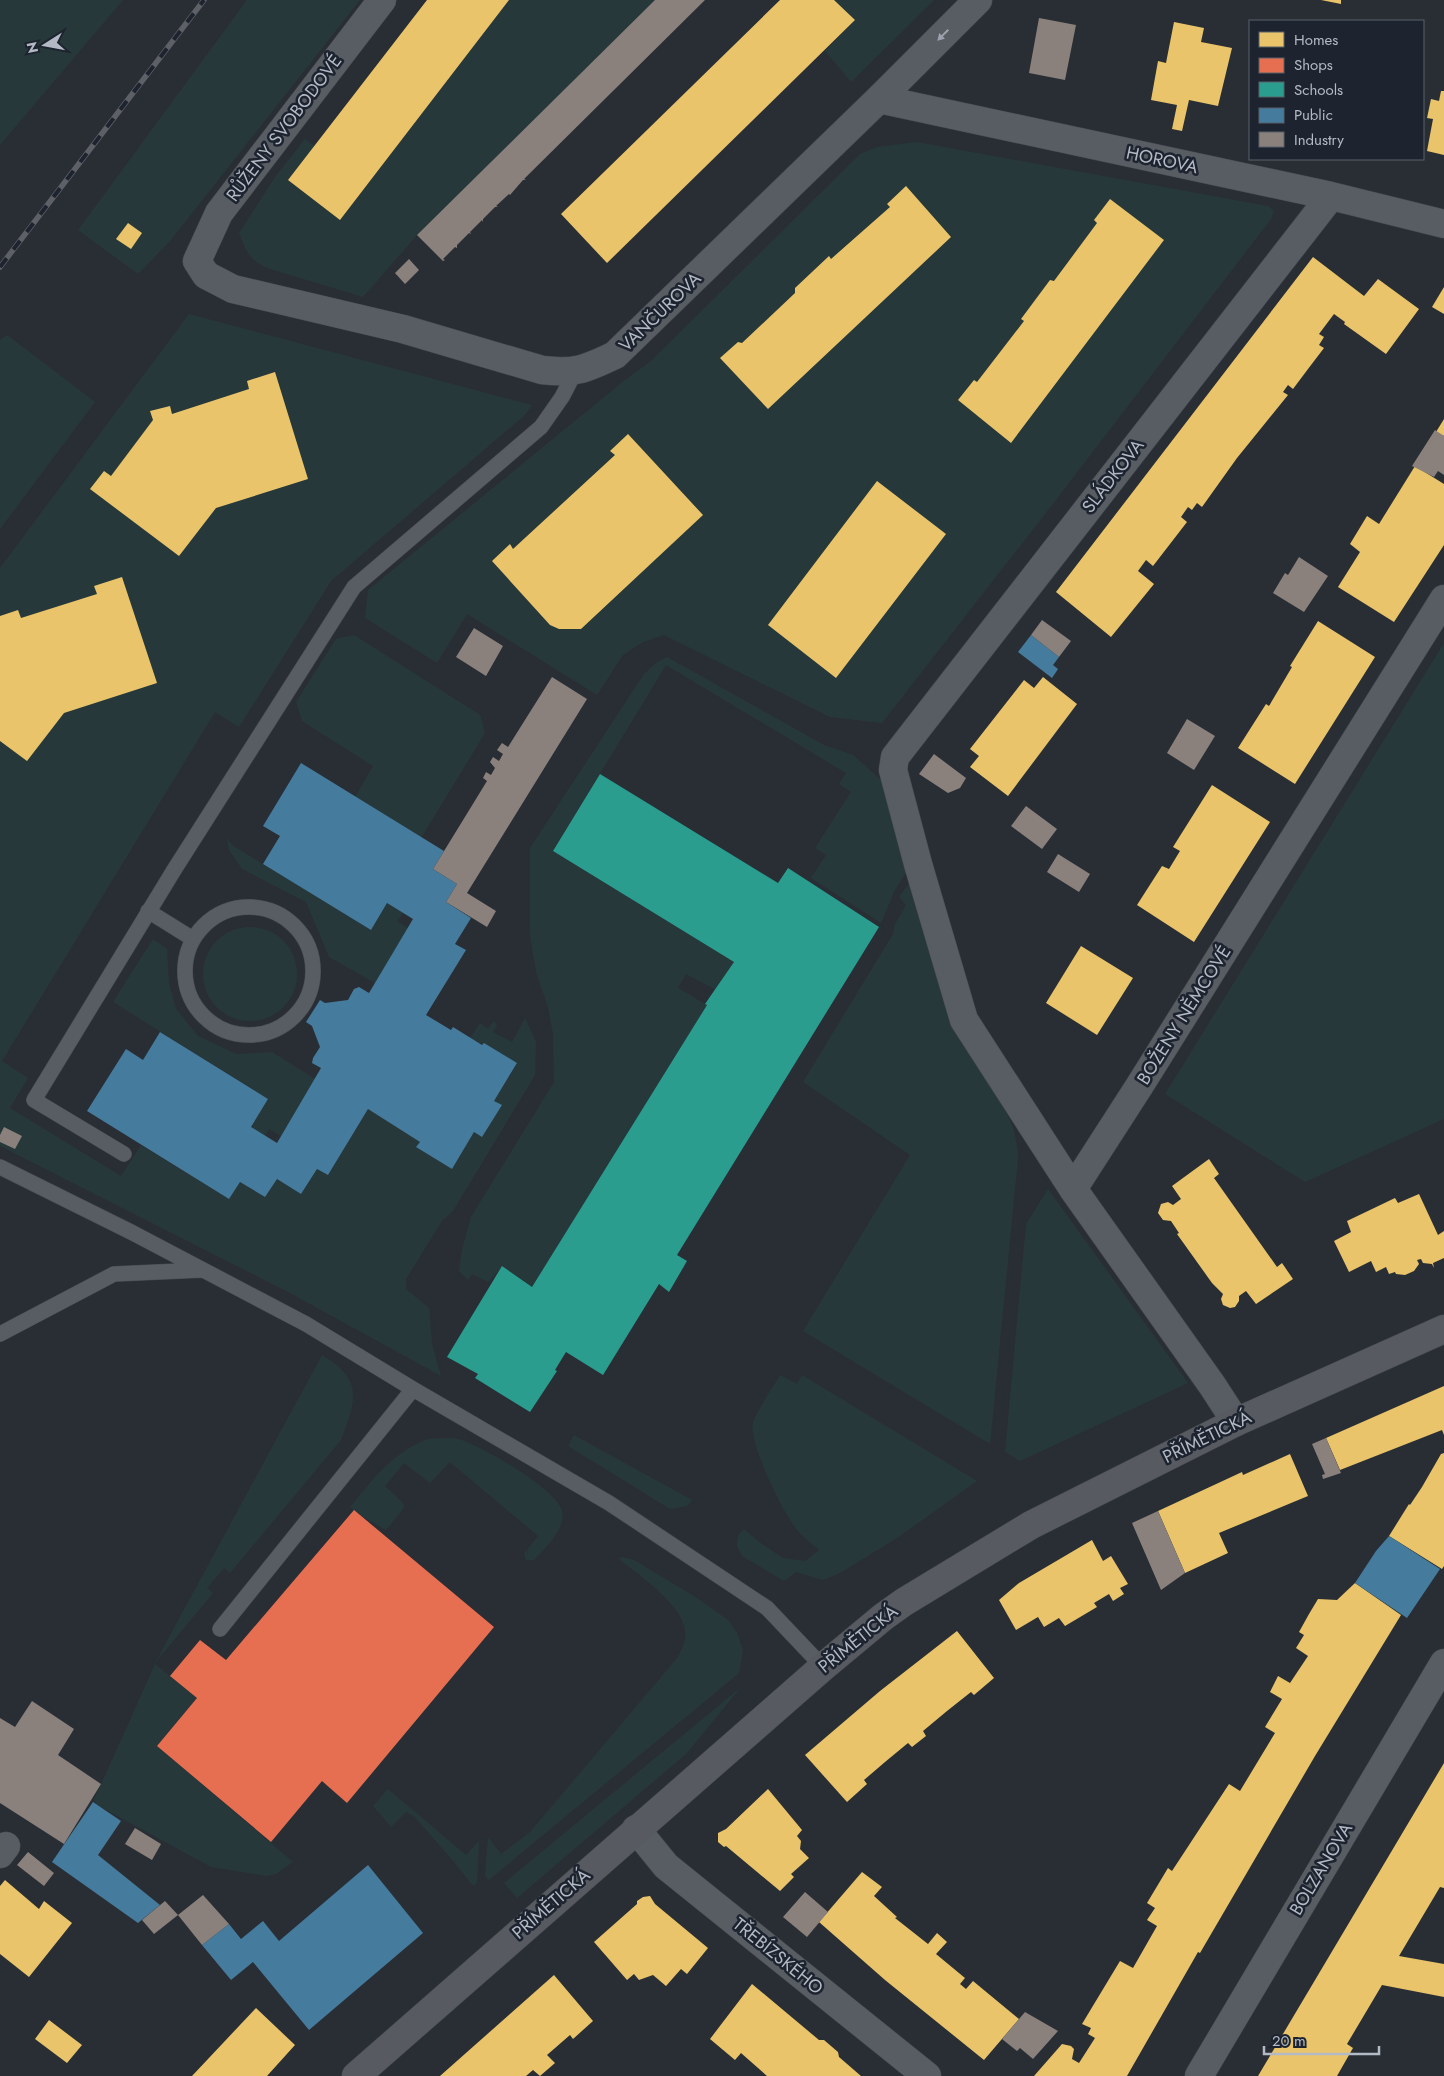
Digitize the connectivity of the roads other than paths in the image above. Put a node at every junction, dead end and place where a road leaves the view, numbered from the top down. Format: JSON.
{"nodes":[{"id":1,"x":382,"y":0,"type":"edge"},
{"id":2,"x":978,"y":0,"type":"edge"},
{"id":3,"x":878,"y":99,"type":"junction"},
{"id":4,"x":1331,"y":196,"type":"junction"},
{"id":5,"x":1444,"y":224,"type":"edge"},
{"id":6,"x":197,"y":261,"type":"joint"},
{"id":7,"x":576,"y":372,"type":"junction"},
{"id":8,"x":1444,"y":599,"type":"edge"},
{"id":9,"x":148,"y":911,"type":"junction"},
{"id":10,"x":193,"y":940,"type":"junction"},
{"id":11,"x":124,"y":1154,"type":"dead end"},
{"id":12,"x":0,"y":1167,"type":"edge"},
{"id":13,"x":1073,"y":1189,"type":"junction"},
{"id":14,"x":204,"y":1270,"type":"junction"},
{"id":15,"x":1444,"y":1329,"type":"edge"},
{"id":16,"x":0,"y":1334,"type":"edge"},
{"id":17,"x":413,"y":1389,"type":"junction"},
{"id":18,"x":1236,"y":1422,"type":"junction"},
{"id":19,"x":220,"y":1629,"type":"dead end"},
{"id":20,"x":1444,"y":1663,"type":"edge"},
{"id":21,"x":823,"y":1667,"type":"junction"},
{"id":22,"x":636,"y":1829,"type":"junction"},
{"id":23,"x":356,"y":2076,"type":"edge"},
{"id":24,"x":927,"y":2076,"type":"edge"},
{"id":25,"x":1199,"y":2076,"type":"edge"}],
"edges":[{"from":1,"to":6,"type":"street","name":"RŮŽENY SVOBODOVÉ"},
{"from":2,"to":3,"type":"street","name":"VANČUROVA","one_way":true},
{"from":3,"to":4,"type":"street","name":"HOROVA"},
{"from":3,"to":7,"type":"street","name":"VANČUROVA"},
{"from":4,"to":5,"type":"street","name":"HOROVA"},
{"from":4,"to":13,"type":"street","name":"SLÁDKOVA"},
{"from":6,"to":7,"type":"street","name":"VANČUROVA"},
{"from":7,"to":9,"type":"lane"},
{"from":8,"to":13,"type":"street","name":"BOŽENY NĚMCOVÉ"},
{"from":9,"to":10,"type":"lane"},
{"from":9,"to":11,"type":"lane"},
{"from":10,"to":10,"type":"lane"},
{"from":12,"to":14,"type":"lane"},
{"from":13,"to":18,"type":"street"},
{"from":14,"to":16,"type":"lane"},
{"from":14,"to":17,"type":"lane"},
{"from":15,"to":18,"type":"main road","name":"PŘÍMĚTICKÁ"},
{"from":17,"to":19,"type":"lane"},
{"from":17,"to":21,"type":"lane"},
{"from":18,"to":21,"type":"main road","name":"PŘÍMĚTICKÁ"},
{"from":20,"to":25,"type":"street","name":"BOLZANOVA"},
{"from":21,"to":22,"type":"main road","name":"PŘÍMĚTICKÁ"},
{"from":22,"to":23,"type":"main road","name":"PŘÍMĚTICKÁ"},
{"from":22,"to":24,"type":"street","name":"TŘEBÍZSKÉHO"}]}
